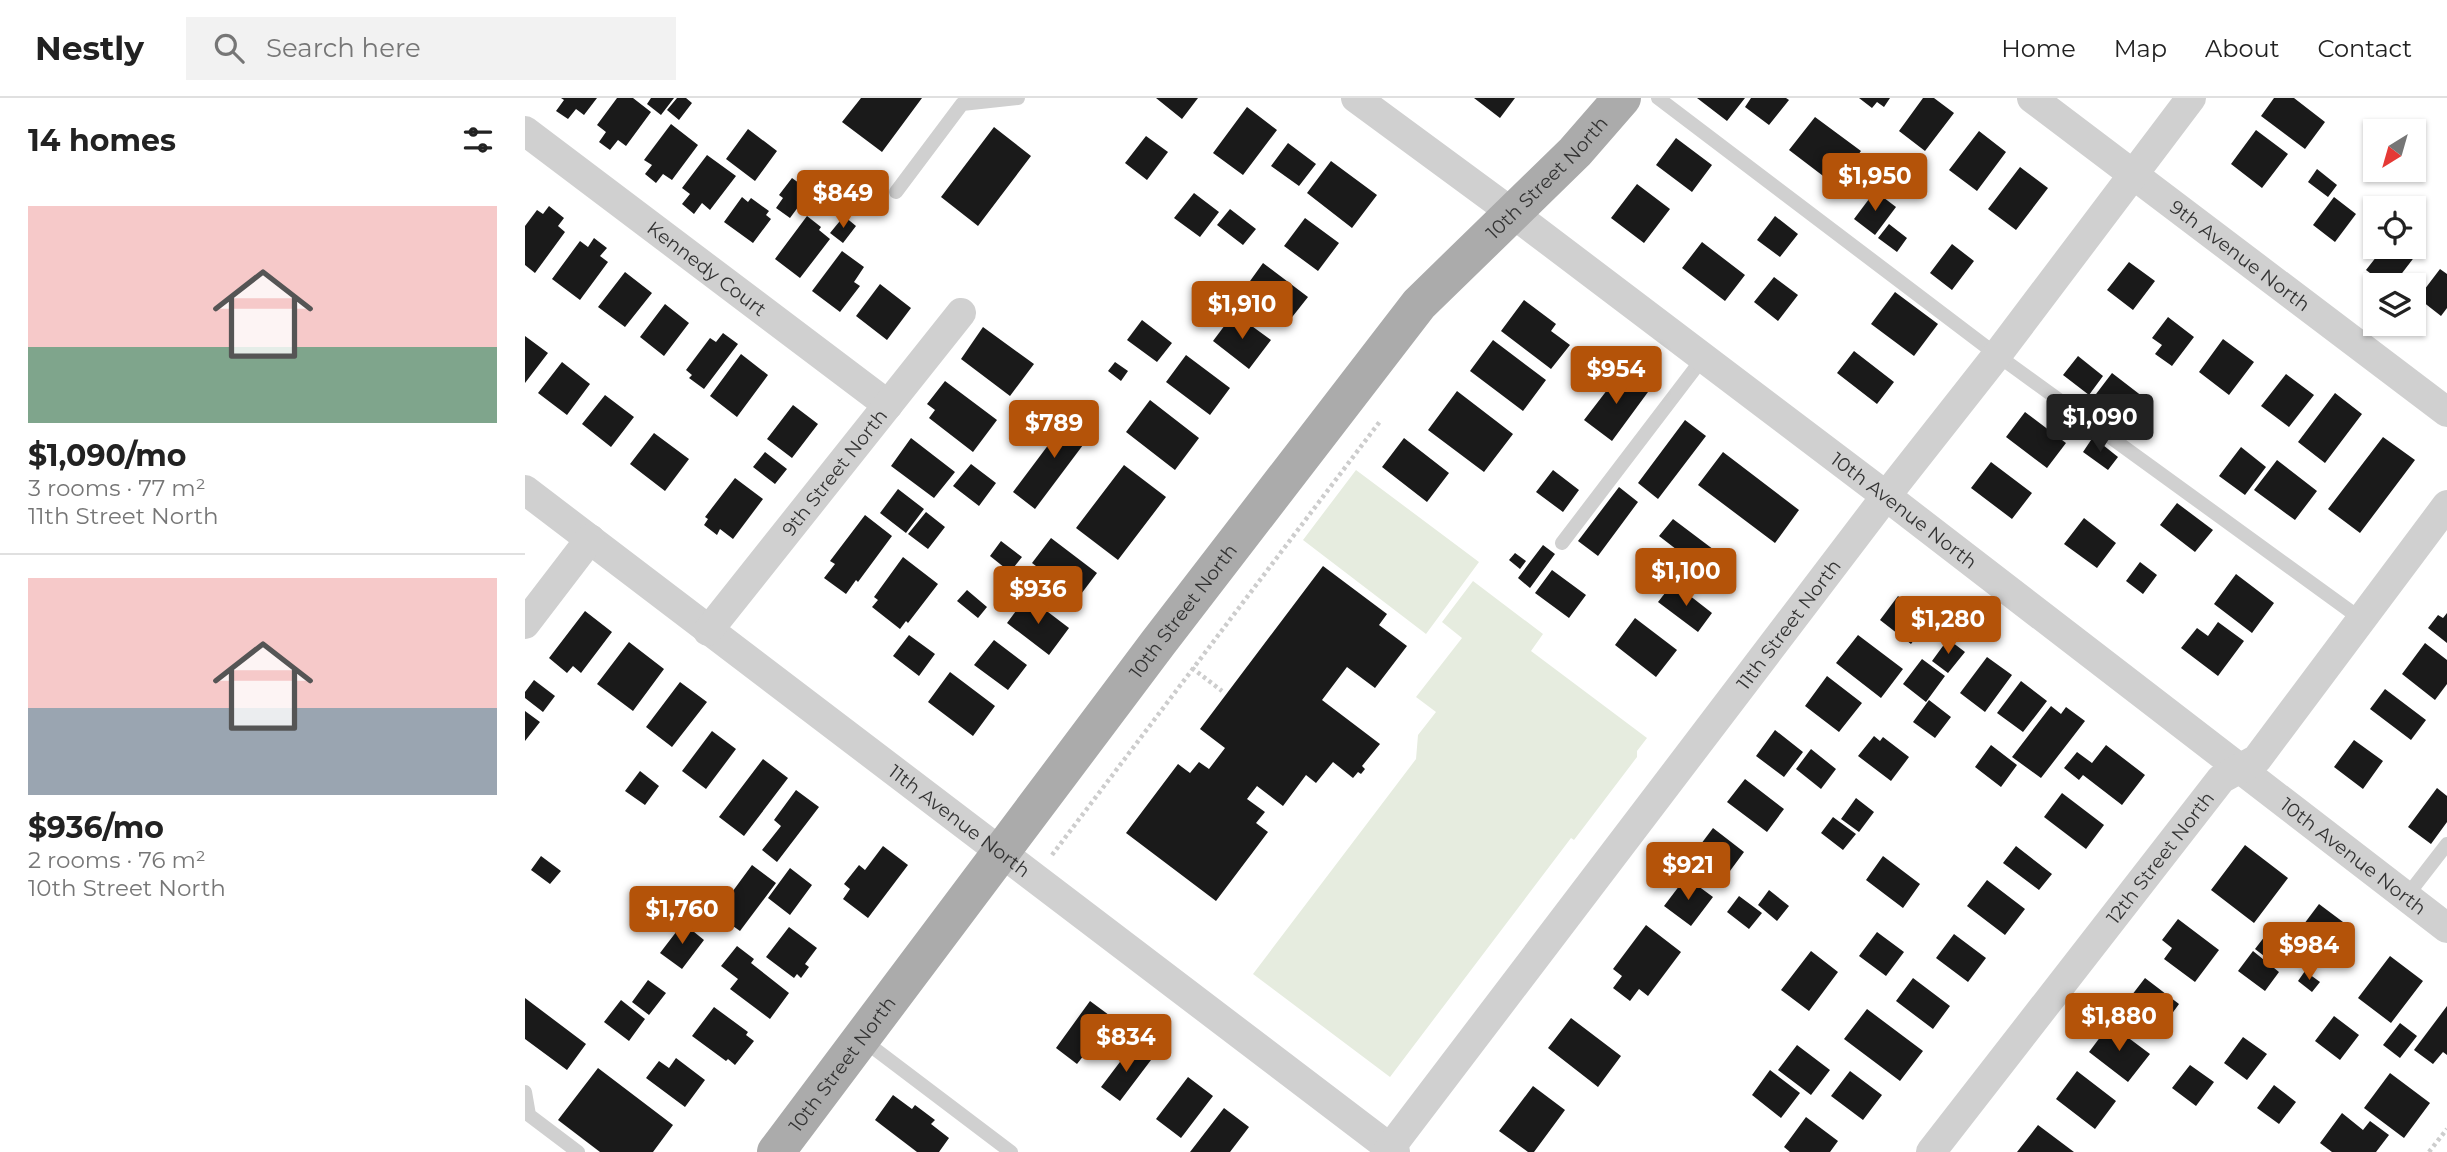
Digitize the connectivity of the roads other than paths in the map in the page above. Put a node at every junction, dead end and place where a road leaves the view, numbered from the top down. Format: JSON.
{"nodes":[{"id":1,"x":1018,"y":98,"type":"edge"},
{"id":2,"x":1356,"y":98,"type":"edge"},
{"id":3,"x":1622,"y":98,"type":"edge"},
{"id":4,"x":1658,"y":98,"type":"edge"},
{"id":5,"x":2032,"y":98,"type":"edge"},
{"id":6,"x":2191,"y":98,"type":"edge"},
{"id":7,"x":525,"y":131,"type":"edge"},
{"id":8,"x":2133,"y":176,"type":"junction"},
{"id":9,"x":896,"y":192,"type":"dead end"},
{"id":10,"x":1511,"y":212,"type":"junction"},
{"id":11,"x":961,"y":313,"type":"dead end"},
{"id":12,"x":1997,"y":355,"type":"junction"},
{"id":13,"x":1703,"y":358,"type":"junction"},
{"id":14,"x":888,"y":405,"type":"junction"},
{"id":15,"x":2447,"y":412,"type":"edge"},
{"id":16,"x":525,"y":490,"type":"edge"},
{"id":17,"x":1886,"y":496,"type":"junction"},
{"id":18,"x":2447,"y":505,"type":"edge"},
{"id":19,"x":590,"y":539,"type":"junction"},
{"id":20,"x":1562,"y":543,"type":"dead end"},
{"id":21,"x":2361,"y":619,"type":"junction"},
{"id":22,"x":525,"y":624,"type":"edge"},
{"id":23,"x":708,"y":631,"type":"junction"},
{"id":24,"x":2241,"y":769,"type":"junction"},
{"id":25,"x":2447,"y":844,"type":"edge"},
{"id":26,"x":1001,"y":852,"type":"junction"},
{"id":27,"x":2406,"y":897,"type":"junction"},
{"id":28,"x":2447,"y":928,"type":"edge"},
{"id":29,"x":862,"y":1040,"type":"junction"},
{"id":30,"x":525,"y":1092,"type":"edge"},
{"id":31,"x":1391,"y":1151,"type":"edge"},
{"id":32,"x":578,"y":1152,"type":"edge"},
{"id":33,"x":776,"y":1152,"type":"edge"},
{"id":34,"x":1011,"y":1152,"type":"edge"},
{"id":35,"x":1931,"y":1152,"type":"edge"}],
"edges":[{"from":1,"to":9,"type":"lane"},
{"from":2,"to":10,"type":"street","name":"10th Avenue North"},
{"from":3,"to":10,"type":"main road","name":"10th Street North"},
{"from":4,"to":12,"type":"lane"},
{"from":5,"to":8,"type":"street","name":"9th Avenue North"},
{"from":6,"to":8,"type":"street","name":"11th Street North"},
{"from":7,"to":14,"type":"street","name":"Kennedy Court"},
{"from":8,"to":12,"type":"street","name":"11th Street North"},
{"from":8,"to":15,"type":"street","name":"9th Avenue North"},
{"from":10,"to":13,"type":"street","name":"10th Avenue North"},
{"from":10,"to":26,"type":"main road","name":"10th Street North"},
{"from":11,"to":14,"type":"street","name":"9th Street North"},
{"from":12,"to":17,"type":"street","name":"11th Street North"},
{"from":12,"to":21,"type":"lane"},
{"from":13,"to":17,"type":"street","name":"10th Avenue North"},
{"from":13,"to":20,"type":"lane"},
{"from":14,"to":23,"type":"street","name":"9th Street North"},
{"from":16,"to":19,"type":"street","name":"11th Avenue North"},
{"from":17,"to":24,"type":"street","name":"10th Avenue North"},
{"from":17,"to":31,"type":"street","name":"11th Street North"},
{"from":18,"to":21,"type":"street","name":"12th Street North"},
{"from":19,"to":22,"type":"street"},
{"from":19,"to":23,"type":"street","name":"11th Avenue North"},
{"from":21,"to":24,"type":"street","name":"12th Street North"},
{"from":23,"to":26,"type":"street","name":"11th Avenue North"},
{"from":24,"to":27,"type":"street","name":"10th Avenue North"},
{"from":24,"to":35,"type":"street","name":"12th Street North"},
{"from":25,"to":27,"type":"lane"},
{"from":26,"to":29,"type":"main road","name":"10th Street North"},
{"from":26,"to":31,"type":"street","name":"11th Avenue North"},
{"from":27,"to":28,"type":"street","name":"10th Avenue North"},
{"from":29,"to":33,"type":"main road","name":"10th Street North"},
{"from":29,"to":34,"type":"lane"},
{"from":30,"to":32,"type":"lane"}]}
